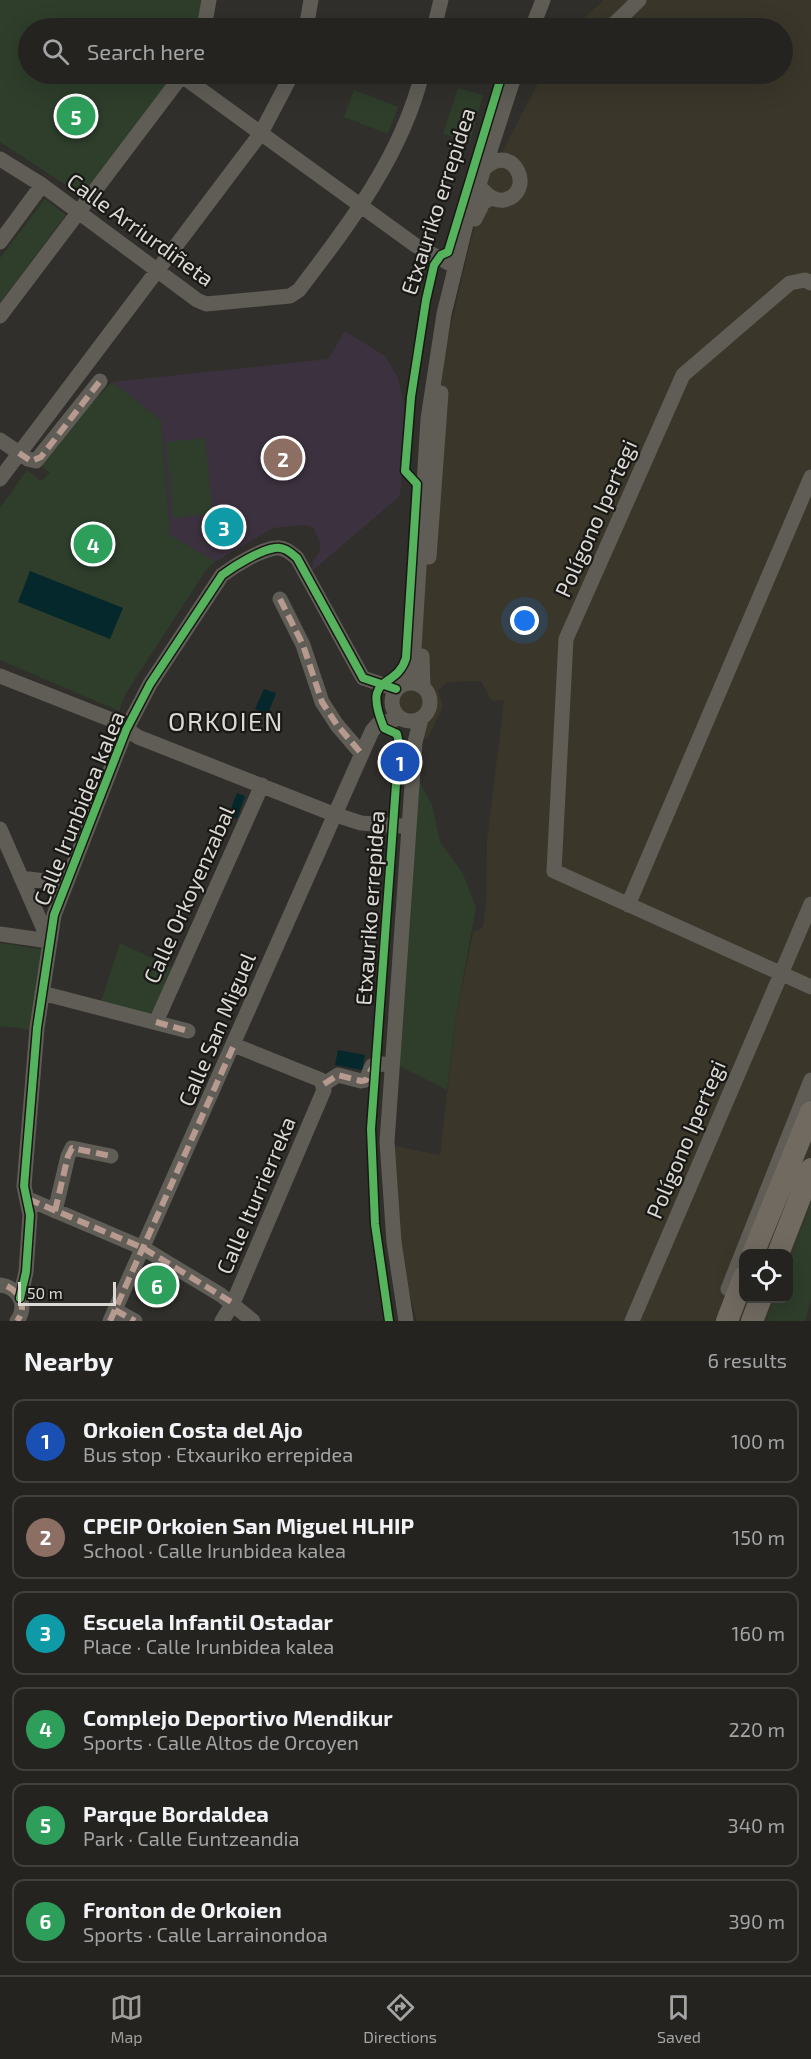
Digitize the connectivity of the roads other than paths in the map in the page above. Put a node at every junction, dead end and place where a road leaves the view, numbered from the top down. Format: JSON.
{"nodes":[{"id":1,"x":210,"y":0,"type":"edge"},
{"id":2,"x":311,"y":0,"type":"edge"},
{"id":3,"x":441,"y":0,"type":"edge"},
{"id":4,"x":543,"y":0,"type":"edge"},
{"id":5,"x":639,"y":0,"type":"edge"},
{"id":6,"x":206,"y":18,"type":"edge"},
{"id":7,"x":308,"y":18,"type":"edge"},
{"id":8,"x":436,"y":18,"type":"edge"},
{"id":9,"x":536,"y":18,"type":"edge"},
{"id":10,"x":620,"y":18,"type":"edge"},
{"id":11,"x":175,"y":84,"type":"edge"},
{"id":12,"x":194,"y":84,"type":"edge"},
{"id":13,"x":287,"y":84,"type":"edge"},
{"id":14,"x":419,"y":84,"type":"edge"},
{"id":15,"x":512,"y":84,"type":"edge"},
{"id":16,"x":498,"y":128,"type":"junction"},
{"id":17,"x":261,"y":133,"type":"junction"},
{"id":18,"x":0,"y":159,"type":"edge"},
{"id":19,"x":507,"y":161,"type":"junction"},
{"id":20,"x":483,"y":172,"type":"junction"},
{"id":21,"x":42,"y":185,"type":"junction"},
{"id":22,"x":490,"y":198,"type":"junction"},
{"id":23,"x":362,"y":207,"type":"junction"},
{"id":24,"x":78,"y":213,"type":"junction"},
{"id":25,"x":0,"y":242,"type":"edge"},
{"id":26,"x":454,"y":266,"type":"junction"},
{"id":27,"x":157,"y":270,"type":"junction"},
{"id":28,"x":811,"y":283,"type":"edge"},
{"id":29,"x":0,"y":316,"type":"edge"},
{"id":30,"x":100,"y":381,"type":"dead end"},
{"id":31,"x":0,"y":440,"type":"edge"},
{"id":32,"x":19,"y":453,"type":"junction"},
{"id":33,"x":811,"y":477,"type":"edge"},
{"id":34,"x":0,"y":479,"type":"edge"},
{"id":35,"x":280,"y":599,"type":"dead end"},
{"id":36,"x":0,"y":676,"type":"edge"},
{"id":37,"x":401,"y":686,"type":"junction"},
{"id":38,"x":423,"y":686,"type":"junction"},
{"id":39,"x":421,"y":718,"type":"junction"},
{"id":40,"x":403,"y":719,"type":"junction"},
{"id":41,"x":126,"y":729,"type":"junction"},
{"id":42,"x":361,"y":753,"type":"junction"},
{"id":43,"x":262,"y":785,"type":"junction"},
{"id":44,"x":333,"y":814,"type":"junction"},
{"id":45,"x":401,"y":826,"type":"junction"},
{"id":46,"x":0,"y":829,"type":"edge"},
{"id":47,"x":21,"y":878,"type":"junction"},
{"id":48,"x":68,"y":879,"type":"junction"},
{"id":49,"x":811,"y":904,"type":"edge"},
{"id":50,"x":628,"y":905,"type":"junction"},
{"id":51,"x":0,"y":934,"type":"edge"},
{"id":52,"x":49,"y":941,"type":"junction"},
{"id":53,"x":781,"y":974,"type":"junction"},
{"id":54,"x":811,"y":987,"type":"edge"},
{"id":55,"x":42,"y":993,"type":"junction"},
{"id":56,"x":156,"y":1022,"type":"junction"},
{"id":57,"x":188,"y":1031,"type":"dead end"},
{"id":58,"x":234,"y":1045,"type":"junction"},
{"id":59,"x":383,"y":1064,"type":"junction"},
{"id":60,"x":811,"y":1080,"type":"edge"},
{"id":61,"x":324,"y":1084,"type":"junction"},
{"id":62,"x":811,"y":1112,"type":"edge"},
{"id":63,"x":111,"y":1156,"type":"dead end"},
{"id":64,"x":811,"y":1169,"type":"edge"},
{"id":65,"x":28,"y":1199,"type":"junction"},
{"id":66,"x":55,"y":1211,"type":"junction"},
{"id":67,"x":144,"y":1248,"type":"junction"},
{"id":68,"x":755,"y":1249,"type":"edge"},
{"id":69,"x":780,"y":1249,"type":"edge"},
{"id":70,"x":0,"y":1285,"type":"edge"},
{"id":71,"x":739,"y":1291,"type":"edge"},
{"id":72,"x":20,"y":1298,"type":"junction"},
{"id":73,"x":233,"y":1303,"type":"junction"},
{"id":74,"x":759,"y":1303,"type":"edge"},
{"id":75,"x":113,"y":1316,"type":"edge"},
{"id":76,"x":19,"y":1320,"type":"edge"},
{"id":77,"x":135,"y":1321,"type":"edge"},
{"id":78,"x":222,"y":1321,"type":"edge"},
{"id":79,"x":253,"y":1321,"type":"edge"},
{"id":80,"x":397,"y":1321,"type":"edge"},
{"id":81,"x":406,"y":1321,"type":"edge"},
{"id":82,"x":632,"y":1321,"type":"edge"},
{"id":83,"x":719,"y":1321,"type":"edge"},
{"id":84,"x":728,"y":1321,"type":"edge"},
{"id":85,"x":752,"y":1321,"type":"edge"}],
"edges":[{"from":1,"to":6,"type":"street"},
{"from":2,"to":7,"type":"street"},
{"from":3,"to":8,"type":"street"},
{"from":4,"to":9,"type":"street"},
{"from":5,"to":10,"type":"street"},
{"from":11,"to":24,"type":"street"},
{"from":12,"to":17,"type":"street"},
{"from":13,"to":17,"type":"street"},
{"from":14,"to":23,"type":"street","name":"Calle Arriurdiñeta"},
{"from":15,"to":16,"type":"street","name":"Etxauriko errepidea"},
{"from":16,"to":19,"type":"street","name":"Etxauriko errepidea"},
{"from":16,"to":20,"type":"street","name":"Etxauriko errepidea"},
{"from":17,"to":23,"type":"street"},
{"from":17,"to":27,"type":"street"},
{"from":18,"to":21,"type":"street","name":"Calle Arriurdiñeta"},
{"from":19,"to":20,"type":"street"},
{"from":19,"to":22,"type":"street"},
{"from":20,"to":22,"type":"street"},
{"from":20,"to":26,"type":"street","name":"Etxauriko errepidea"},
{"from":21,"to":24,"type":"street","name":"Calle Arriurdiñeta"},
{"from":21,"to":25,"type":"street"},
{"from":22,"to":38,"type":"street","name":"Etxauriko errepidea"},
{"from":23,"to":26,"type":"street"},
{"from":23,"to":27,"type":"street","name":"Calle Arriurdiñeta"},
{"from":24,"to":27,"type":"street","name":"Calle Arriurdiñeta"},
{"from":24,"to":29,"type":"street"},
{"from":26,"to":37,"type":"street","name":"Etxauriko errepidea"},
{"from":27,"to":32,"type":"street"},
{"from":28,"to":50,"type":"street","name":"Polígono Ipertegi"},
{"from":30,"to":32,"type":"street"},
{"from":31,"to":32,"type":"street"},
{"from":32,"to":34,"type":"street"},
{"from":33,"to":50,"type":"street"},
{"from":35,"to":42,"type":"street"},
{"from":36,"to":41,"type":"street"},
{"from":37,"to":38,"type":"street"},
{"from":37,"to":40,"type":"street"},
{"from":37,"to":41,"type":"street","name":"Calle Irunbidea kalea"},
{"from":38,"to":39,"type":"street"},
{"from":39,"to":40,"type":"street"},
{"from":39,"to":81,"type":"street","name":"Etxauriko errepidea"},
{"from":40,"to":42,"type":"street","name":"Calle San Miguel"},
{"from":40,"to":45,"type":"street","name":"Etxauriko errepidea"},
{"from":41,"to":43,"type":"street"},
{"from":41,"to":48,"type":"street","name":"Calle Irunbidea kalea"},
{"from":42,"to":44,"type":"street","name":"Calle San Miguel"},
{"from":43,"to":44,"type":"street"},
{"from":43,"to":56,"type":"street","name":"Calle Orkoyenzabal"},
{"from":44,"to":45,"type":"street"},
{"from":44,"to":58,"type":"street","name":"Calle San Miguel"},
{"from":45,"to":59,"type":"street","name":"Etxauriko errepidea"},
{"from":46,"to":47,"type":"street"},
{"from":47,"to":48,"type":"street"},
{"from":47,"to":52,"type":"street"},
{"from":48,"to":52,"type":"street","name":"Calle Irunbidea kalea"},
{"from":49,"to":53,"type":"street","name":"Polígono Ipertegi"},
{"from":50,"to":53,"type":"street","name":"Polígono Ipertegi"},
{"from":51,"to":52,"type":"street"},
{"from":52,"to":55,"type":"street","name":"Calle Irunbidea kalea"},
{"from":53,"to":54,"type":"street","name":"Polígono Ipertegi"},
{"from":53,"to":82,"type":"street","name":"Polígono Ipertegi"},
{"from":55,"to":56,"type":"street"},
{"from":55,"to":65,"type":"street","name":"Calle Irunbidea kalea"},
{"from":56,"to":57,"type":"street"},
{"from":58,"to":61,"type":"street"},
{"from":58,"to":67,"type":"street","name":"Calle San Miguel"},
{"from":59,"to":61,"type":"street"},
{"from":59,"to":80,"type":"street","name":"Etxauriko errepidea"},
{"from":60,"to":83,"type":"street"},
{"from":61,"to":73,"type":"street","name":"Calle Iturrierreka"},
{"from":62,"to":68,"type":"highway"},
{"from":63,"to":66,"type":"street"},
{"from":64,"to":69,"type":"highway"},
{"from":65,"to":66,"type":"street"},
{"from":65,"to":72,"type":"street","name":"Calle Irunbidea kalea"},
{"from":66,"to":67,"type":"street"},
{"from":67,"to":73,"type":"street"},
{"from":67,"to":75,"type":"street","name":"Calle San Miguel"},
{"from":70,"to":72,"type":"street"},
{"from":71,"to":84,"type":"highway"},
{"from":72,"to":76,"type":"street","name":"Calle Irunbidea kalea"},
{"from":73,"to":78,"type":"street","name":"Calle Iturrierreka"},
{"from":73,"to":79,"type":"street"},
{"from":74,"to":85,"type":"highway"},
{"from":75,"to":77,"type":"street"}]}
